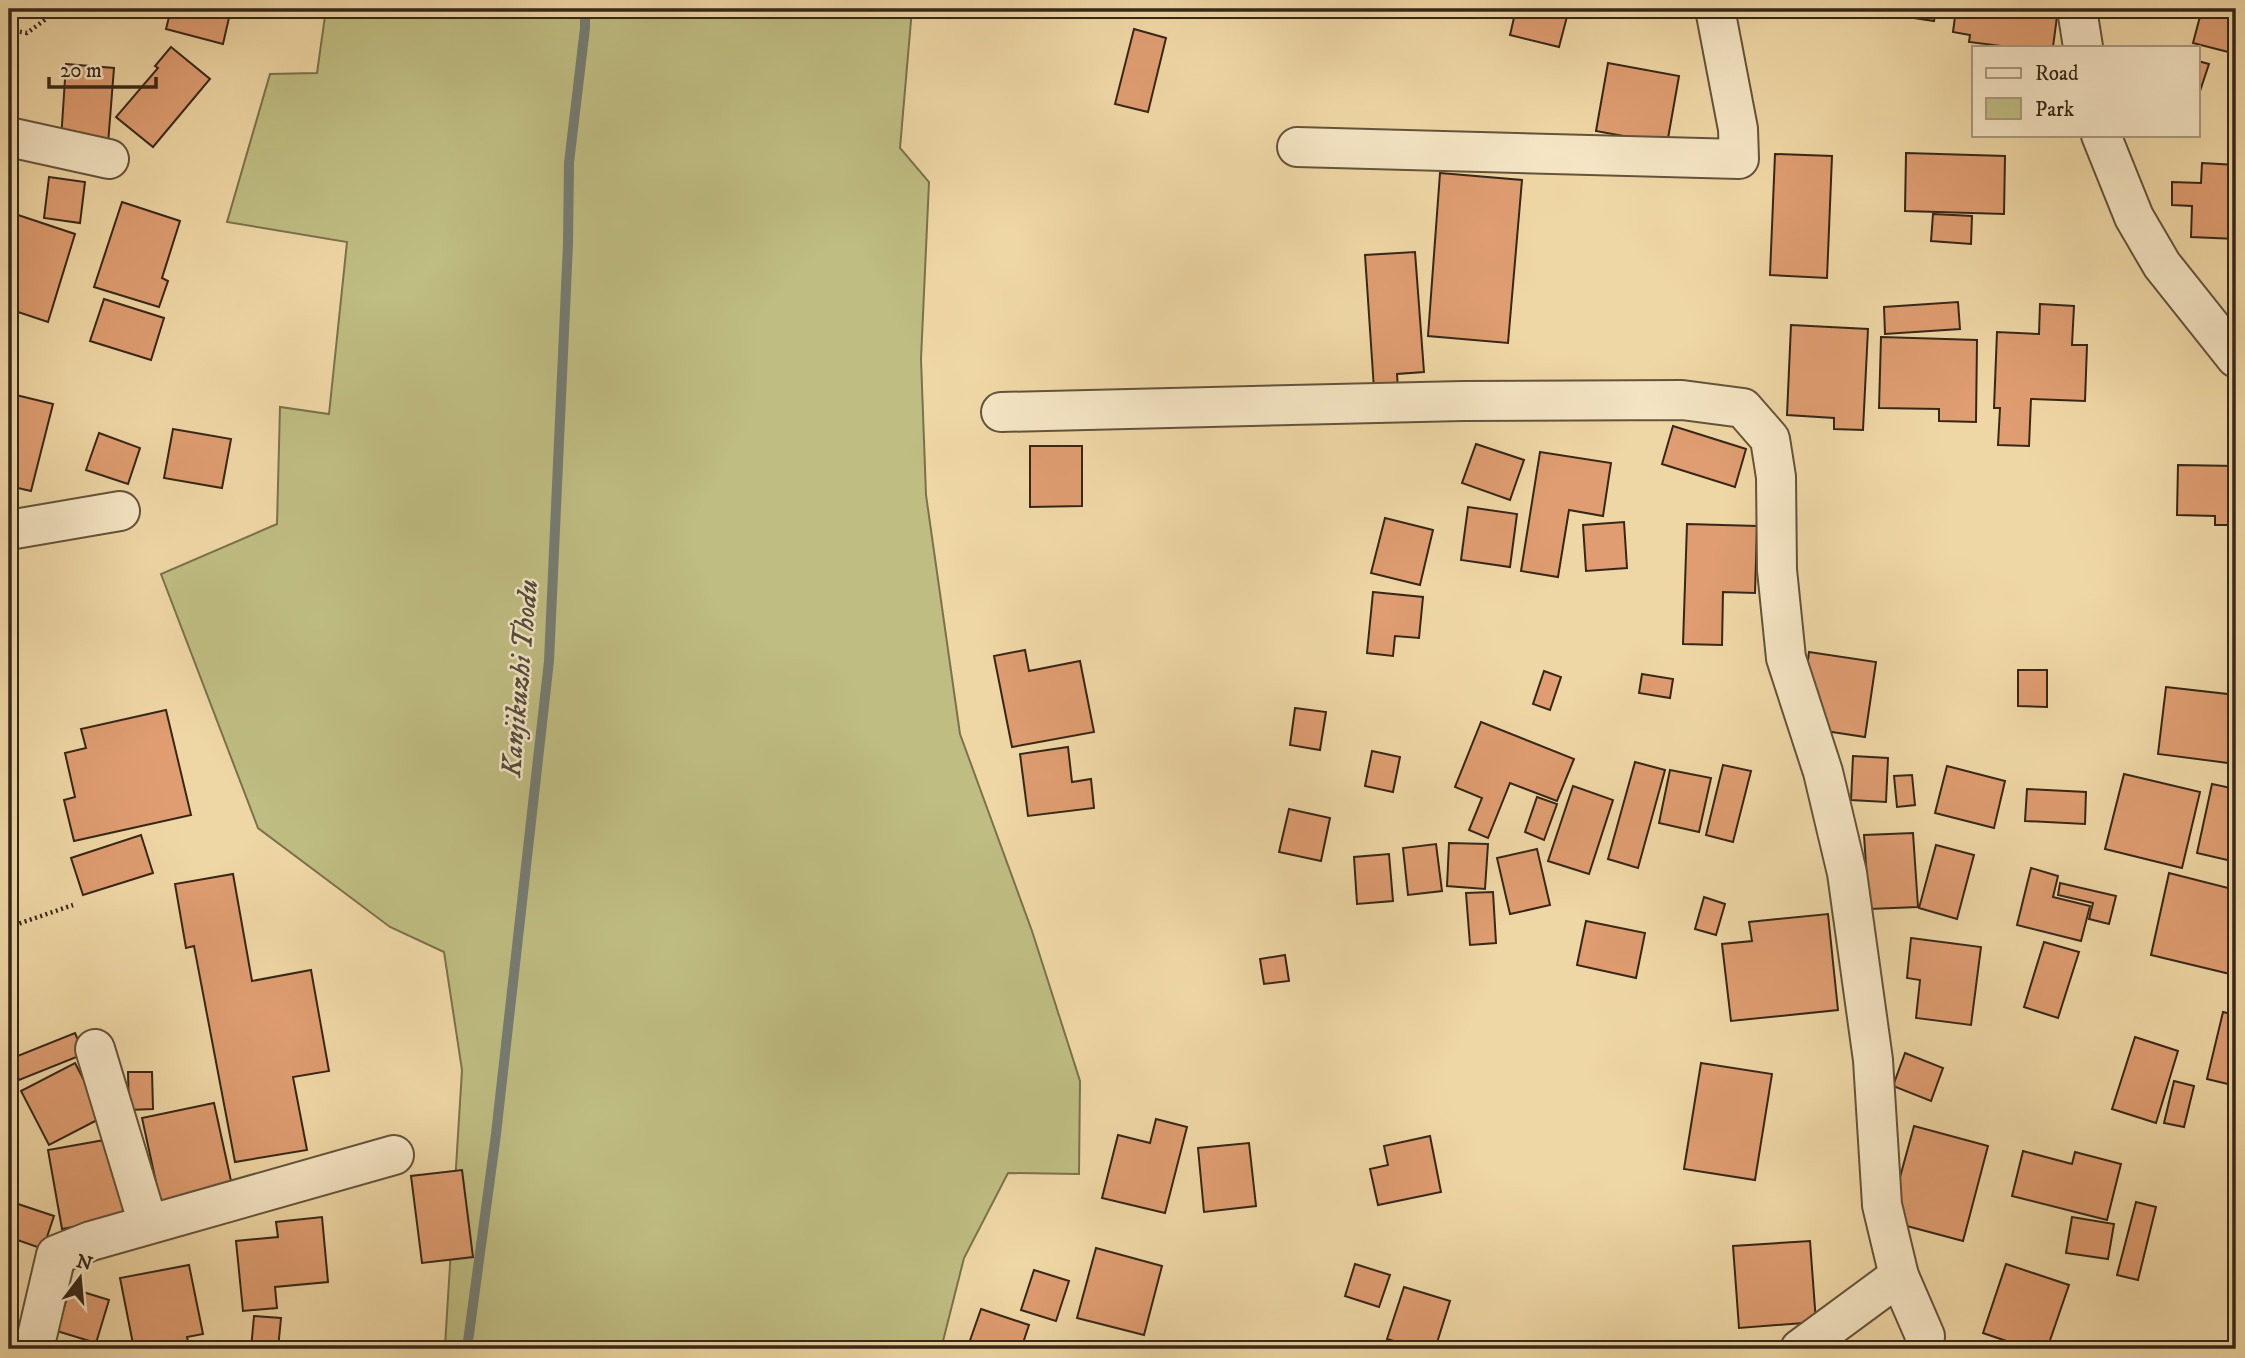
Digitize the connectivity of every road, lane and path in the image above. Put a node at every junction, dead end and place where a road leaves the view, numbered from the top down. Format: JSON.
{"nodes":[{"id":1,"x":50,"y":9,"type":"edge"},
{"id":2,"x":1715,"y":9,"type":"edge"},
{"id":3,"x":2077,"y":9,"type":"edge"},
{"id":4,"x":9,"y":30,"type":"edge"},
{"id":5,"x":2083,"y":46,"type":"edge"},
{"id":6,"x":2101,"y":136,"type":"edge"},
{"id":7,"x":9,"y":137,"type":"edge"},
{"id":8,"x":1297,"y":147,"type":"dead end"},
{"id":9,"x":109,"y":159,"type":"dead end"},
{"id":10,"x":2236,"y":358,"type":"edge"},
{"id":11,"x":1001,"y":412,"type":"dead end"},
{"id":12,"x":120,"y":511,"type":"dead end"},
{"id":13,"x":9,"y":530,"type":"edge"},
{"id":14,"x":74,"y":905,"type":"dead end"},
{"id":15,"x":9,"y":927,"type":"edge"},
{"id":16,"x":95,"y":1049,"type":"dead end"},
{"id":17,"x":394,"y":1155,"type":"dead end"},
{"id":18,"x":148,"y":1224,"type":"junction"},
{"id":19,"x":1899,"y":1276,"type":"junction"},
{"id":20,"x":34,"y":1349,"type":"edge"},
{"id":21,"x":1800,"y":1349,"type":"edge"},
{"id":22,"x":1924,"y":1349,"type":"edge"}],
"edges":[{"from":1,"to":4,"type":"path"},
{"from":2,"to":8,"type":"street"},
{"from":3,"to":5,"type":"street"},
{"from":6,"to":10,"type":"street"},
{"from":7,"to":9,"type":"street"},
{"from":11,"to":19,"type":"street"},
{"from":12,"to":13,"type":"street"},
{"from":14,"to":15,"type":"path"},
{"from":16,"to":18,"type":"street"},
{"from":17,"to":18,"type":"street"},
{"from":18,"to":20,"type":"street"},
{"from":19,"to":21,"type":"street"},
{"from":19,"to":22,"type":"street"}]}
